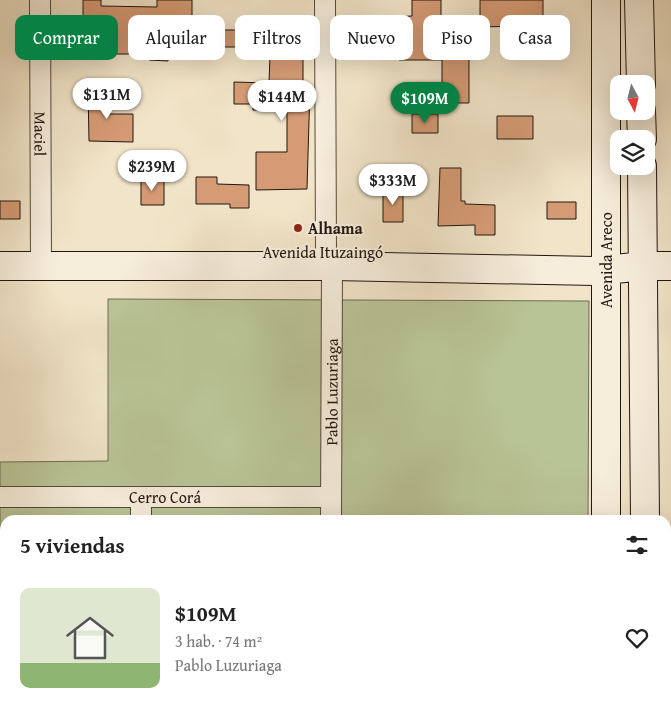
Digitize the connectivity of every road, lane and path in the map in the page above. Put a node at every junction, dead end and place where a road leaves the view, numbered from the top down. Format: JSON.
{"nodes":[{"id":1,"x":40,"y":0,"type":"edge"},
{"id":2,"x":325,"y":0,"type":"edge"},
{"id":3,"x":606,"y":0,"type":"edge"},
{"id":4,"x":639,"y":0,"type":"edge"},
{"id":5,"x":641,"y":75,"type":"edge"},
{"id":6,"x":642,"y":175,"type":"edge"},
{"id":7,"x":0,"y":251,"type":"edge"},
{"id":8,"x":41,"y":259,"type":"junction"},
{"id":9,"x":329,"y":259,"type":"junction"},
{"id":10,"x":606,"y":263,"type":"junction"},
{"id":11,"x":0,"y":266,"type":"edge"},
{"id":12,"x":644,"y":266,"type":"junction"},
{"id":13,"x":671,"y":266,"type":"edge"},
{"id":14,"x":0,"y":497,"type":"edge"},
{"id":15,"x":141,"y":497,"type":"junction"},
{"id":16,"x":330,"y":497,"type":"junction"},
{"id":17,"x":141,"y":515,"type":"edge"},
{"id":18,"x":330,"y":515,"type":"edge"},
{"id":19,"x":606,"y":515,"type":"edge"},
{"id":20,"x":645,"y":515,"type":"edge"}],
"edges":[{"from":1,"to":8,"type":"street","name":"Maciel"},
{"from":2,"to":9,"type":"street","name":"Pablo Luzuriaga"},
{"from":3,"to":10,"type":"main road","name":"Avenida Areco"},
{"from":4,"to":5,"type":"main road"},
{"from":6,"to":12,"type":"main road"},
{"from":7,"to":8,"type":"main road","name":"Avenida Ituzaingó"},
{"from":8,"to":9,"type":"main road","name":"Avenida Ituzaingó"},
{"from":8,"to":11,"type":"main road","name":"Avenida Ituzaingó"},
{"from":9,"to":10,"type":"main road","name":"Avenida Ituzaingó"},
{"from":9,"to":16,"type":"street","name":"Pablo Luzuriaga"},
{"from":10,"to":12,"type":"main road","name":"Avenida Ituzaingó"},
{"from":10,"to":19,"type":"main road","name":"Avenida Areco"},
{"from":12,"to":13,"type":"main road","name":"Avenida Ituzaingó"},
{"from":12,"to":20,"type":"main road"},
{"from":14,"to":15,"type":"street","name":"Cerro Corá"},
{"from":15,"to":16,"type":"street","name":"Cerro Corá"},
{"from":15,"to":17,"type":"street"},
{"from":16,"to":18,"type":"street","name":"Pablo Luzuriaga"}]}
